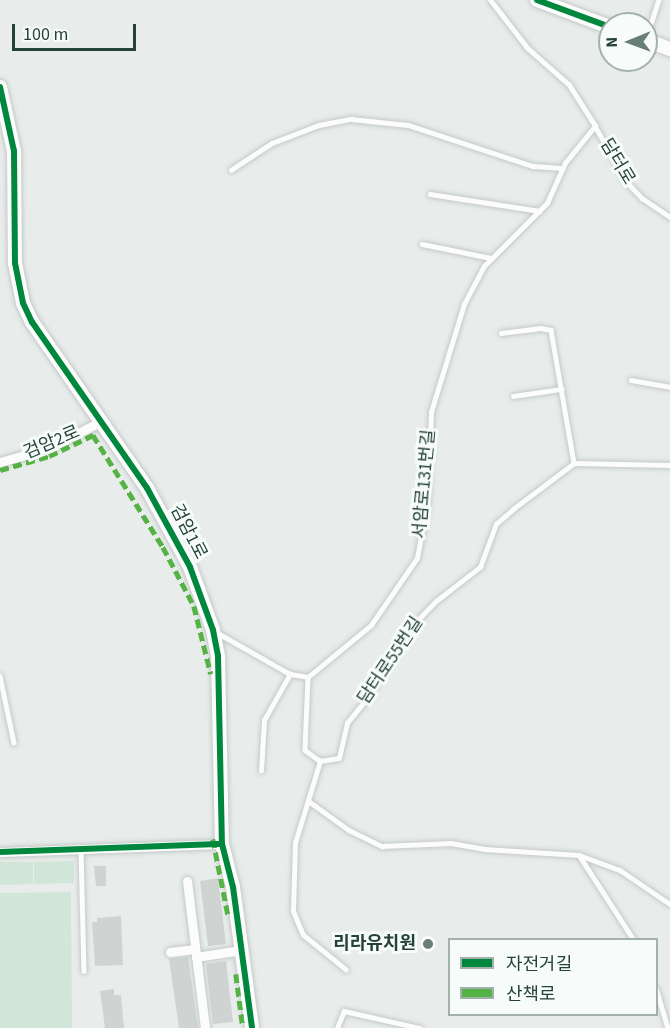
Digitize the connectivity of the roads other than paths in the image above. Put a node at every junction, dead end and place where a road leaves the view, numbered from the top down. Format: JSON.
{"nodes":[{"id":1,"x":490,"y":0,"type":"edge"},
{"id":2,"x":537,"y":0,"type":"edge"},
{"id":3,"x":598,"y":23,"type":"edge"},
{"id":4,"x":0,"y":87,"type":"edge"},
{"id":5,"x":595,"y":126,"type":"junction"},
{"id":6,"x":562,"y":168,"type":"junction"},
{"id":7,"x":231,"y":170,"type":"dead end"},
{"id":8,"x":430,"y":194,"type":"dead end"},
{"id":9,"x":540,"y":211,"type":"junction"},
{"id":10,"x":670,"y":217,"type":"edge"},
{"id":11,"x":422,"y":244,"type":"dead end"},
{"id":12,"x":491,"y":258,"type":"junction"},
{"id":13,"x":501,"y":333,"type":"dead end"},
{"id":14,"x":631,"y":380,"type":"dead end"},
{"id":15,"x":670,"y":387,"type":"edge"},
{"id":16,"x":561,"y":389,"type":"junction"},
{"id":17,"x":513,"y":396,"type":"dead end"},
{"id":18,"x":102,"y":421,"type":"junction"},
{"id":19,"x":0,"y":462,"type":"edge"},
{"id":20,"x":574,"y":464,"type":"junction"},
{"id":21,"x":670,"y":465,"type":"edge"},
{"id":22,"x":213,"y":630,"type":"junction"},
{"id":23,"x":290,"y":674,"type":"junction"},
{"id":24,"x":0,"y":676,"type":"edge"},
{"id":25,"x":308,"y":677,"type":"junction"},
{"id":26,"x":14,"y":743,"type":"dead end"},
{"id":27,"x":320,"y":761,"type":"junction"},
{"id":28,"x":261,"y":771,"type":"dead end"},
{"id":29,"x":310,"y":802,"type":"junction"},
{"id":30,"x":222,"y":844,"type":"junction"},
{"id":31,"x":81,"y":849,"type":"junction"},
{"id":32,"x":0,"y":852,"type":"edge"},
{"id":33,"x":579,"y":855,"type":"junction"},
{"id":34,"x":187,"y":881,"type":"dead end"},
{"id":35,"x":670,"y":904,"type":"edge"},
{"id":36,"x":633,"y":938,"type":"edge"},
{"id":37,"x":242,"y":950,"type":"junction"},
{"id":38,"x":170,"y":952,"type":"dead end"},
{"id":39,"x":196,"y":953,"type":"junction"},
{"id":40,"x":346,"y":970,"type":"dead end"},
{"id":41,"x":84,"y":971,"type":"dead end"},
{"id":42,"x":658,"y":992,"type":"edge"},
{"id":43,"x":205,"y":1028,"type":"edge"},
{"id":44,"x":252,"y":1028,"type":"edge"},
{"id":45,"x":337,"y":1028,"type":"edge"},
{"id":46,"x":420,"y":1028,"type":"edge"},
{"id":47,"x":668,"y":1028,"type":"edge"}],
"edges":[{"from":1,"to":5,"type":"lane"},
{"from":2,"to":3,"type":"street"},
{"from":4,"to":18,"type":"street","name":"검암1로"},
{"from":5,"to":6,"type":"lane","name":"서암로131번길"},
{"from":5,"to":10,"type":"lane","name":"담터로"},
{"from":6,"to":7,"type":"lane"},
{"from":6,"to":9,"type":"lane","name":"서암로131번길"},
{"from":8,"to":9,"type":"lane"},
{"from":9,"to":12,"type":"lane","name":"서암로131번길"},
{"from":11,"to":12,"type":"lane"},
{"from":12,"to":25,"type":"lane","name":"서암로131번길"},
{"from":13,"to":16,"type":"lane"},
{"from":14,"to":15,"type":"lane"},
{"from":16,"to":17,"type":"lane"},
{"from":16,"to":20,"type":"lane"},
{"from":18,"to":19,"type":"street","name":"검암2로"},
{"from":18,"to":22,"type":"street","name":"검암1로"},
{"from":20,"to":21,"type":"lane"},
{"from":20,"to":27,"type":"lane","name":"담터로55번길"},
{"from":22,"to":23,"type":"lane"},
{"from":22,"to":30,"type":"street","name":"검암1로"},
{"from":23,"to":25,"type":"lane"},
{"from":23,"to":28,"type":"lane"},
{"from":24,"to":26,"type":"lane"},
{"from":25,"to":27,"type":"lane"},
{"from":27,"to":29,"type":"lane"},
{"from":29,"to":33,"type":"lane"},
{"from":29,"to":40,"type":"lane"},
{"from":30,"to":31,"type":"street"},
{"from":30,"to":37,"type":"street","name":"검암1로"},
{"from":31,"to":32,"type":"street"},
{"from":31,"to":41,"type":"lane"},
{"from":33,"to":35,"type":"lane"},
{"from":33,"to":36,"type":"lane"},
{"from":34,"to":39,"type":"street"},
{"from":37,"to":39,"type":"street"},
{"from":37,"to":44,"type":"street","name":"검암1로"},
{"from":38,"to":39,"type":"street"},
{"from":39,"to":43,"type":"street"},
{"from":42,"to":47,"type":"lane"},
{"from":45,"to":46,"type":"lane"}]}
